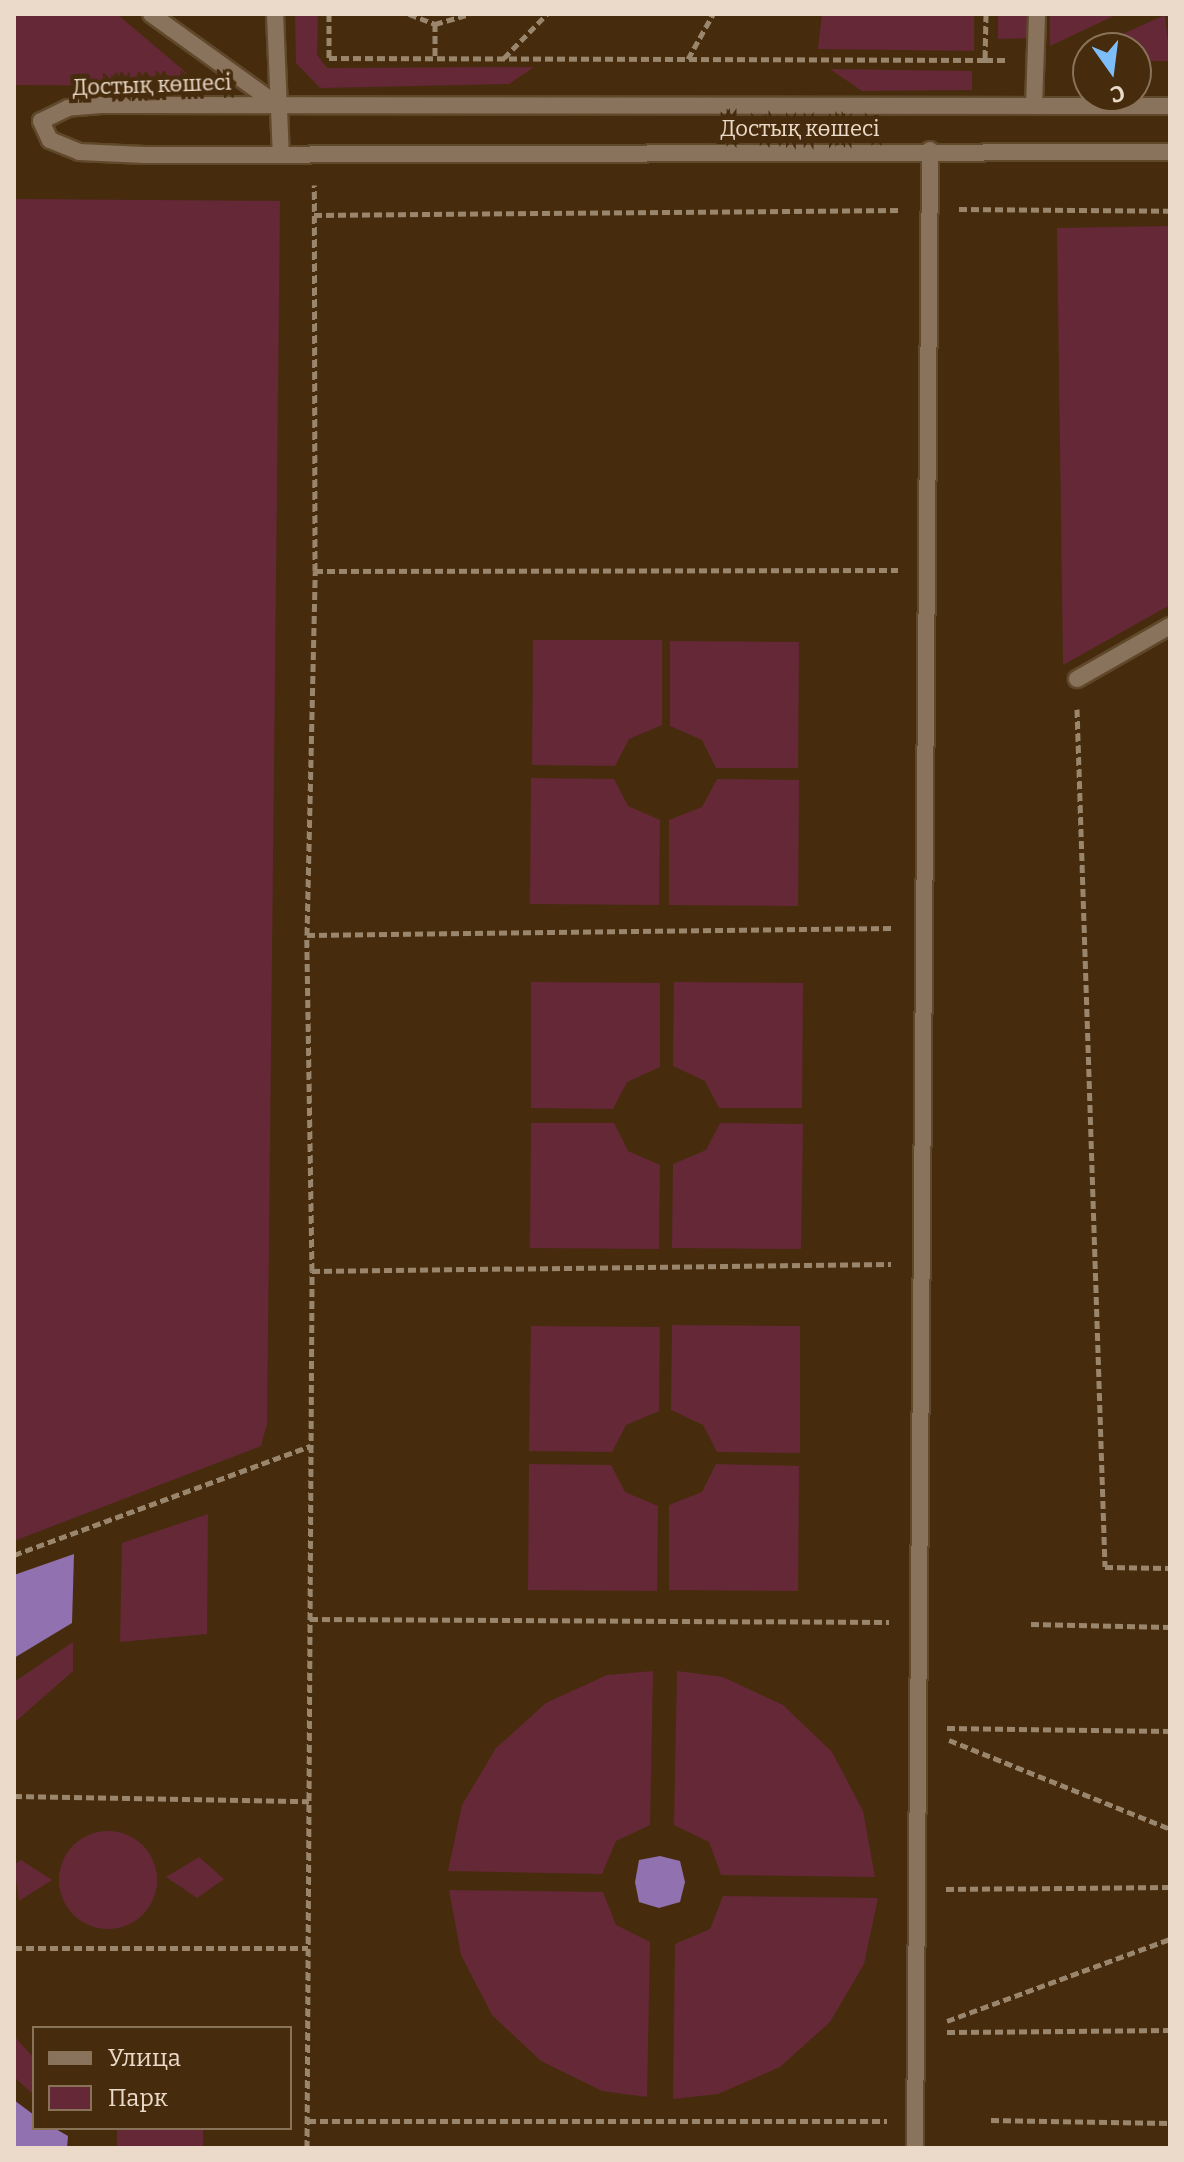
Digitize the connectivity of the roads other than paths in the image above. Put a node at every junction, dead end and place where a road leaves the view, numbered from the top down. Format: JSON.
{"nodes":[{"id":1,"x":151,"y":14,"type":"edge"},
{"id":2,"x":275,"y":14,"type":"edge"},
{"id":3,"x":1037,"y":14,"type":"edge"},
{"id":4,"x":275,"y":103,"type":"junction"},
{"id":5,"x":1034,"y":106,"type":"junction"},
{"id":6,"x":1170,"y":106,"type":"edge"},
{"id":7,"x":930,"y":150,"type":"junction"},
{"id":8,"x":1170,"y":152,"type":"edge"},
{"id":9,"x":281,"y":155,"type":"junction"},
{"id":10,"x":1170,"y":626,"type":"edge"},
{"id":11,"x":1077,"y":679,"type":"road end"},
{"id":12,"x":915,"y":2148,"type":"edge"}],
"edges":[{"from":1,"to":4,"type":"street"},
{"from":2,"to":4,"type":"street"},
{"from":3,"to":5,"type":"street"},
{"from":4,"to":5,"type":"street","name":"Достық көшесі"},
{"from":4,"to":9,"type":"street"},
{"from":4,"to":9,"type":"street","name":"Достық көшесі"},
{"from":5,"to":6,"type":"street","name":"Достық көшесі"},
{"from":7,"to":8,"type":"street","name":"Достық көшесі"},
{"from":7,"to":9,"type":"street","name":"Достық көшесі"},
{"from":7,"to":12,"type":"street"},
{"from":10,"to":11,"type":"street"}]}
